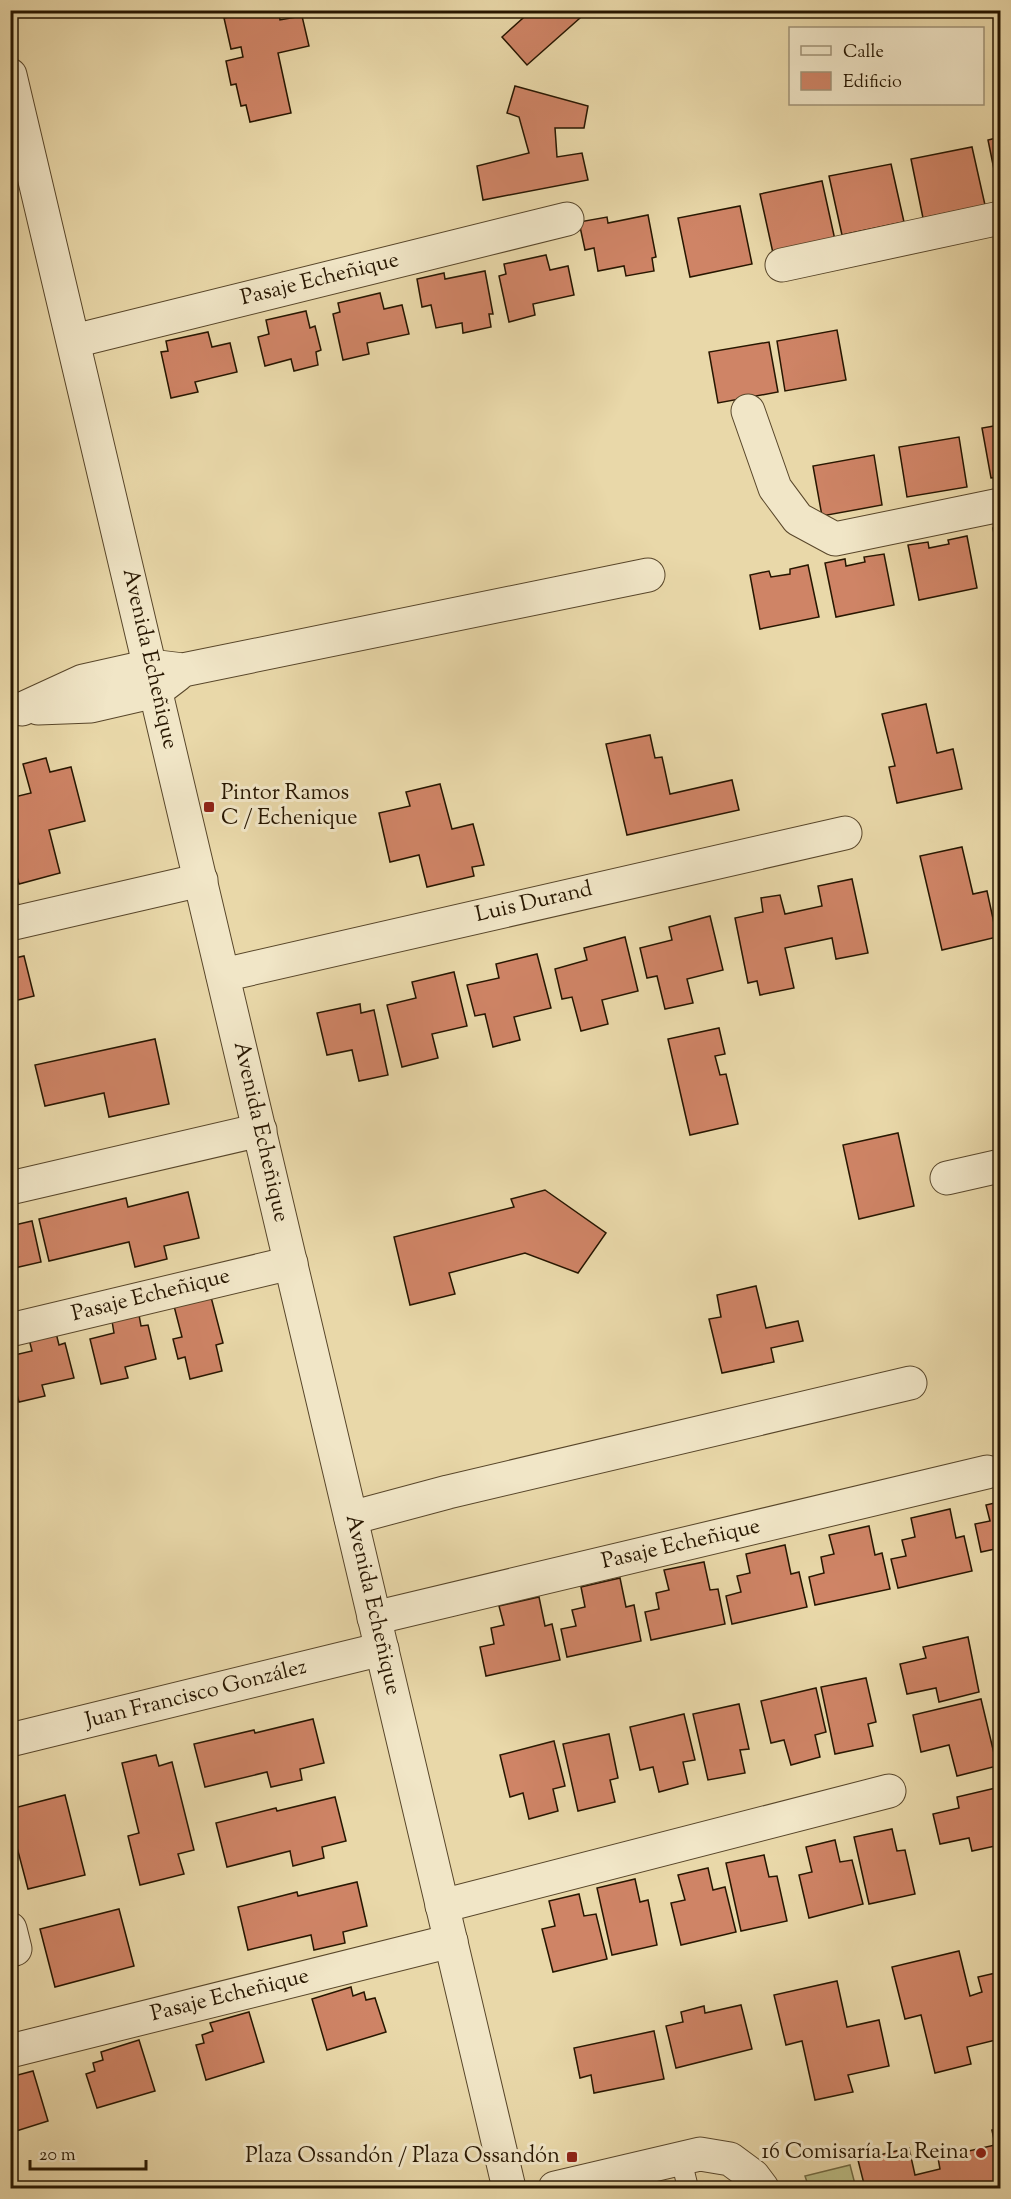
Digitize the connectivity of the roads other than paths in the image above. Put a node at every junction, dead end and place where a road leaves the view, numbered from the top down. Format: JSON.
{"nodes":[{"id":1,"x":11,"y":77,"type":"edge"},
{"id":2,"x":1000,"y":218,"type":"edge"},
{"id":3,"x":567,"y":219,"type":"dead end"},
{"id":4,"x":783,"y":265,"type":"dead end"},
{"id":5,"x":74,"y":341,"type":"junction"},
{"id":6,"x":748,"y":411,"type":"dead end"},
{"id":7,"x":1000,"y":505,"type":"edge"},
{"id":8,"x":648,"y":575,"type":"dead end"},
{"id":9,"x":153,"y":678,"type":"junction"},
{"id":10,"x":16,"y":710,"type":"edge"},
{"id":11,"x":845,"y":833,"type":"dead end"},
{"id":12,"x":201,"y":880,"type":"junction"},
{"id":13,"x":10,"y":924,"type":"edge"},
{"id":14,"x":223,"y":975,"type":"junction"},
{"id":15,"x":260,"y":1130,"type":"junction"},
{"id":16,"x":1000,"y":1166,"type":"edge"},
{"id":17,"x":946,"y":1178,"type":"dead end"},
{"id":18,"x":10,"y":1188,"type":"edge"},
{"id":19,"x":291,"y":1263,"type":"junction"},
{"id":20,"x":10,"y":1330,"type":"edge"},
{"id":21,"x":910,"y":1383,"type":"dead end"},
{"id":22,"x":987,"y":1472,"type":"dead end"},
{"id":23,"x":351,"y":1518,"type":"junction"},
{"id":24,"x":378,"y":1633,"type":"junction"},
{"id":25,"x":10,"y":1740,"type":"edge"},
{"id":26,"x":889,"y":1791,"type":"dead end"},
{"id":27,"x":442,"y":1906,"type":"junction"},
{"id":28,"x":451,"y":1941,"type":"junction"},
{"id":29,"x":10,"y":2051,"type":"edge"},
{"id":30,"x":685,"y":2174,"type":"edge"},
{"id":31,"x":508,"y":2188,"type":"edge"},
{"id":32,"x":555,"y":2188,"type":"edge"},
{"id":33,"x":762,"y":2188,"type":"edge"}],
"edges":[{"from":1,"to":5,"type":"street","name":"Avenida Echeñique"},
{"from":2,"to":4,"type":"street"},
{"from":3,"to":5,"type":"street","name":"Pasaje Echeñique"},
{"from":5,"to":9,"type":"street","name":"Avenida Echeñique"},
{"from":6,"to":7,"type":"street"},
{"from":8,"to":9,"type":"street"},
{"from":9,"to":10,"type":"street"},
{"from":9,"to":12,"type":"street","name":"Avenida Echeñique"},
{"from":11,"to":14,"type":"street","name":"Luis Durand"},
{"from":12,"to":13,"type":"street"},
{"from":12,"to":14,"type":"street","name":"Avenida Echeñique"},
{"from":14,"to":15,"type":"street","name":"Avenida Echeñique"},
{"from":15,"to":18,"type":"street"},
{"from":15,"to":19,"type":"street","name":"Avenida Echeñique"},
{"from":16,"to":17,"type":"street"},
{"from":19,"to":20,"type":"street","name":"Pasaje Echeñique"},
{"from":19,"to":23,"type":"street","name":"Avenida Echeñique"},
{"from":21,"to":23,"type":"street"},
{"from":22,"to":24,"type":"street","name":"Pasaje Echeñique"},
{"from":23,"to":24,"type":"street","name":"Avenida Echeñique"},
{"from":24,"to":25,"type":"street","name":"Juan Francisco González"},
{"from":24,"to":27,"type":"street","name":"Avenida Echeñique"},
{"from":26,"to":27,"type":"street"},
{"from":27,"to":28,"type":"street","name":"Avenida Echeñique"},
{"from":28,"to":29,"type":"street","name":"Pasaje Echeñique"},
{"from":28,"to":31,"type":"street","name":"Avenida Echeñique"},
{"from":30,"to":32,"type":"street"},
{"from":30,"to":33,"type":"street"}]}
